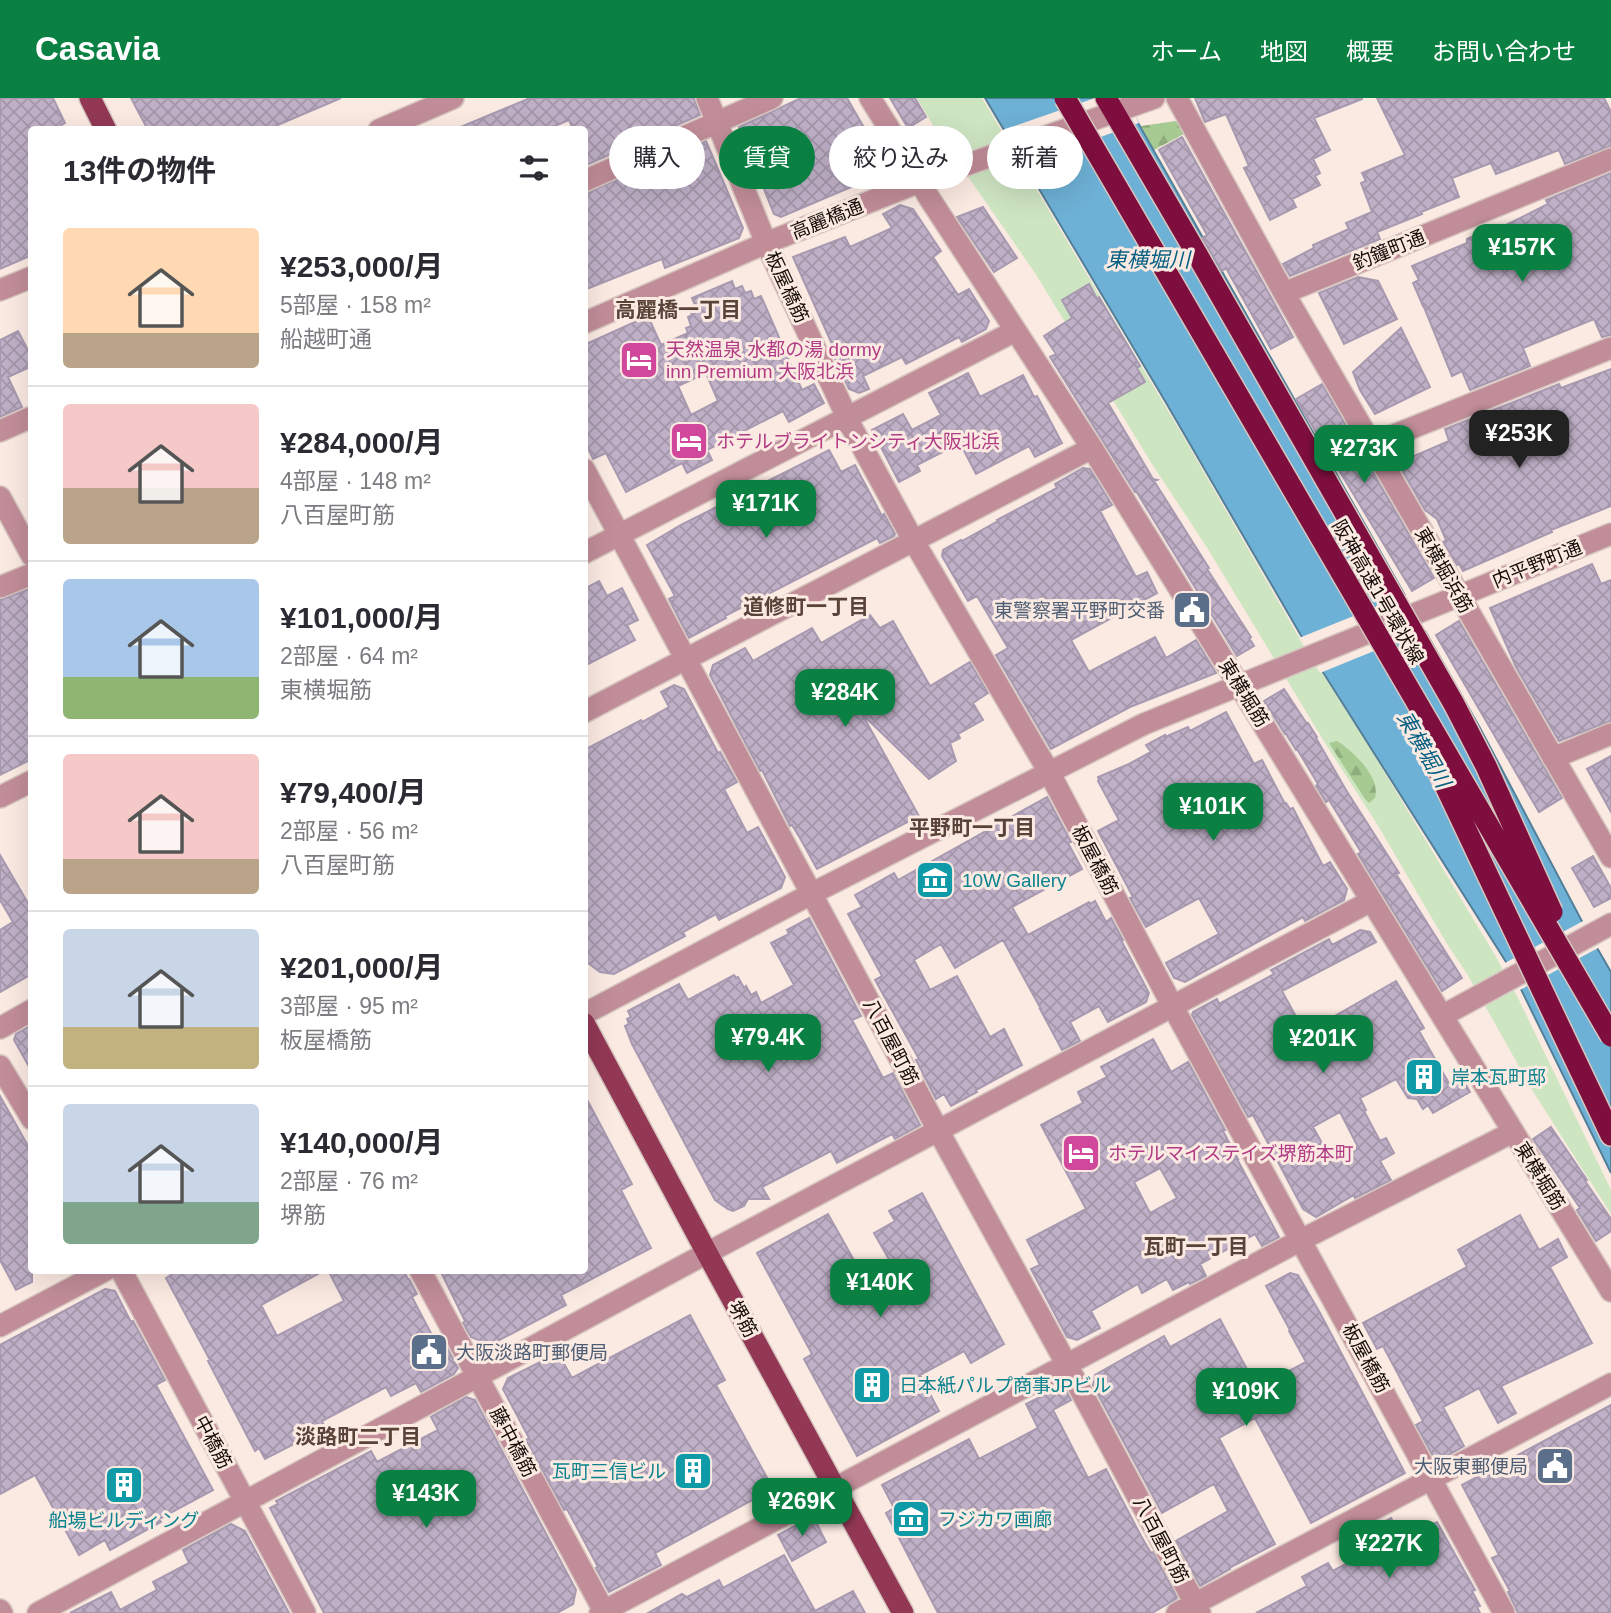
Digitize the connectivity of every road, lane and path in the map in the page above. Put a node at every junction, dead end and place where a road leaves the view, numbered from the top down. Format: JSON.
{"nodes":[{"id":1,"x":90,"y":98,"type":"edge"},
{"id":2,"x":398,"y":98,"type":"edge"},
{"id":3,"x":453,"y":98,"type":"edge"},
{"id":4,"x":707,"y":98,"type":"edge"},
{"id":5,"x":772,"y":98,"type":"edge"},
{"id":6,"x":870,"y":98,"type":"edge"},
{"id":7,"x":1065,"y":98,"type":"edge"},
{"id":8,"x":1154,"y":98,"type":"edge"},
{"id":9,"x":1177,"y":98,"type":"edge"},
{"id":10,"x":1117,"y":105,"type":"edge"},
{"id":11,"x":716,"y":122,"type":"junction"},
{"id":12,"x":408,"y":124,"type":"edge"},
{"id":13,"x":104,"y":126,"type":"edge"},
{"id":14,"x":889,"y":126,"type":"edge"},
{"id":15,"x":1611,"y":159,"type":"edge"},
{"id":16,"x":973,"y":161,"type":"edge"},
{"id":17,"x":588,"y":179,"type":"edge"},
{"id":18,"x":901,"y":189,"type":"edge"},
{"id":19,"x":932,"y":189,"type":"edge"},
{"id":20,"x":766,"y":243,"type":"junction"},
{"id":21,"x":28,"y":279,"type":"edge"},
{"id":22,"x":0,"y":290,"type":"edge"},
{"id":23,"x":1284,"y":293,"type":"junction"},
{"id":24,"x":588,"y":321,"type":"edge"},
{"id":25,"x":1015,"y":331,"type":"junction"},
{"id":26,"x":1611,"y":348,"type":"edge"},
{"id":27,"x":847,"y":417,"type":"junction"},
{"id":28,"x":28,"y":419,"type":"edge"},
{"id":29,"x":0,"y":431,"type":"edge"},
{"id":30,"x":1372,"y":444,"type":"junction"},
{"id":31,"x":1092,"y":449,"type":"junction"},
{"id":32,"x":588,"y":476,"type":"edge"},
{"id":33,"x":0,"y":497,"type":"edge"},
{"id":34,"x":1611,"y":534,"type":"edge"},
{"id":35,"x":619,"y":535,"type":"junction"},
{"id":36,"x":914,"y":540,"type":"junction"},
{"id":37,"x":28,"y":549,"type":"edge"},
{"id":38,"x":588,"y":550,"type":"edge"},
{"id":39,"x":28,"y":576,"type":"edge"},
{"id":40,"x":0,"y":587,"type":"edge"},
{"id":41,"x":1458,"y":595,"type":"junction"},
{"id":42,"x":1358,"y":604,"type":"junction"},
{"id":43,"x":686,"y":660,"type":"junction"},
{"id":44,"x":1239,"y":685,"type":"junction"},
{"id":45,"x":588,"y":710,"type":"edge"},
{"id":46,"x":1611,"y":734,"type":"edge"},
{"id":47,"x":1553,"y":758,"type":"junction"},
{"id":48,"x":1049,"y":772,"type":"junction"},
{"id":49,"x":28,"y":783,"type":"edge"},
{"id":50,"x":0,"y":797,"type":"edge"},
{"id":51,"x":1611,"y":857,"type":"edge"},
{"id":52,"x":811,"y":894,"type":"junction"},
{"id":53,"x":1371,"y":901,"type":"junction"},
{"id":54,"x":1608,"y":926,"type":"edge"},
{"id":55,"x":1173,"y":1007,"type":"junction"},
{"id":56,"x":28,"y":1012,"type":"edge"},
{"id":57,"x":588,"y":1012,"type":"edge"},
{"id":58,"x":1598,"y":1014,"type":"junction"},
{"id":59,"x":1442,"y":1016,"type":"junction"},
{"id":60,"x":0,"y":1028,"type":"edge"},
{"id":61,"x":588,"y":1031,"type":"edge"},
{"id":62,"x":1611,"y":1036,"type":"edge"},
{"id":63,"x":0,"y":1066,"type":"edge"},
{"id":64,"x":28,"y":1112,"type":"edge"},
{"id":65,"x":939,"y":1132,"type":"junction"},
{"id":66,"x":1513,"y":1132,"type":"junction"},
{"id":67,"x":1611,"y":1135,"type":"edge"},
{"id":68,"x":1301,"y":1240,"type":"junction"},
{"id":69,"x":707,"y":1254,"type":"junction"},
{"id":70,"x":98,"y":1274,"type":"edge"},
{"id":71,"x":123,"y":1274,"type":"edge"},
{"id":72,"x":422,"y":1274,"type":"edge"},
{"id":73,"x":1611,"y":1291,"type":"edge"},
{"id":74,"x":0,"y":1326,"type":"edge"},
{"id":75,"x":1067,"y":1366,"type":"junction"},
{"id":76,"x":478,"y":1377,"type":"junction"},
{"id":77,"x":1611,"y":1384,"type":"edge"},
{"id":78,"x":1432,"y":1479,"type":"junction"},
{"id":79,"x":835,"y":1489,"type":"junction"},
{"id":80,"x":245,"y":1502,"type":"junction"},
{"id":81,"x":1190,"y":1610,"type":"edge"},
{"id":82,"x":603,"y":1612,"type":"edge"},
{"id":83,"x":38,"y":1613,"type":"edge"},
{"id":84,"x":305,"y":1613,"type":"edge"},
{"id":85,"x":903,"y":1613,"type":"edge"},
{"id":86,"x":1504,"y":1613,"type":"edge"}],
"edges":[{"from":1,"to":13,"type":"main road"},
{"from":2,"to":12,"type":"street"},
{"from":3,"to":12,"type":"street"},
{"from":4,"to":11,"type":"street","name":"板屋橋筋"},
{"from":5,"to":11,"type":"street"},
{"from":6,"to":14,"type":"street","name":"東横堀筋"},
{"from":7,"to":42,"type":"highway","name":"阪神高速1号環状線","bridge":true},
{"from":8,"to":10,"type":"street","name":"高麗橋通"},
{"from":9,"to":23,"type":"street","name":"東横堀浜筋"},
{"from":10,"to":16,"type":"street","name":"高麗橋通"},
{"from":10,"to":58,"type":"highway","bridge":true},
{"from":11,"to":17,"type":"street"},
{"from":11,"to":20,"type":"street","name":"板屋橋筋"},
{"from":15,"to":23,"type":"street","name":"釣鐘町通"},
{"from":18,"to":20,"type":"street","name":"高麗橋通"},
{"from":19,"to":25,"type":"street","name":"東横堀筋"},
{"from":20,"to":24,"type":"street","name":"高麗橋通"},
{"from":20,"to":27,"type":"street","name":"板屋橋筋"},
{"from":21,"to":22,"type":"street"},
{"from":23,"to":30,"type":"street","name":"東横堀浜筋"},
{"from":25,"to":27,"type":"street"},
{"from":25,"to":31,"type":"street","name":"東横堀筋"},
{"from":26,"to":30,"type":"street"},
{"from":27,"to":35,"type":"street"},
{"from":27,"to":36,"type":"street","name":"板屋橋筋"},
{"from":28,"to":29,"type":"street"},
{"from":30,"to":41,"type":"street","name":"東横堀浜筋"},
{"from":31,"to":36,"type":"street"},
{"from":31,"to":44,"type":"street","name":"東横堀筋"},
{"from":32,"to":35,"type":"street","name":"八百屋町筋"},
{"from":33,"to":37,"type":"street"},
{"from":34,"to":41,"type":"street","name":"内平野町通"},
{"from":35,"to":38,"type":"street"},
{"from":35,"to":43,"type":"street","name":"八百屋町筋"},
{"from":36,"to":43,"type":"street"},
{"from":36,"to":48,"type":"street","name":"板屋橋筋"},
{"from":39,"to":40,"type":"street"},
{"from":41,"to":44,"type":"street","name":"内平野町通","bridge":true},
{"from":41,"to":47,"type":"street","name":"東横堀浜筋"},
{"from":42,"to":58,"type":"highway","name":"阪神高速1号環状線","bridge":true},
{"from":42,"to":67,"type":"highway","bridge":true},
{"from":43,"to":45,"type":"street"},
{"from":43,"to":52,"type":"street","name":"八百屋町筋"},
{"from":44,"to":48,"type":"street","name":"内平野町通"},
{"from":44,"to":53,"type":"street","name":"東横堀筋"},
{"from":46,"to":47,"type":"street"},
{"from":47,"to":51,"type":"street","name":"東横堀浜筋"},
{"from":48,"to":52,"type":"street","name":"内平野町通"},
{"from":48,"to":55,"type":"street","name":"板屋橋筋"},
{"from":49,"to":50,"type":"street"},
{"from":52,"to":57,"type":"street","name":"内平野町通"},
{"from":52,"to":65,"type":"street","name":"八百屋町筋"},
{"from":53,"to":55,"type":"street"},
{"from":53,"to":59,"type":"street","name":"東横堀筋"},
{"from":54,"to":59,"type":"street","bridge":true},
{"from":55,"to":65,"type":"street"},
{"from":55,"to":68,"type":"street","name":"板屋橋筋"},
{"from":56,"to":60,"type":"street"},
{"from":58,"to":62,"type":"highway","name":"阪神高速1号環状線","bridge":true},
{"from":59,"to":66,"type":"street","name":"東横堀筋"},
{"from":61,"to":69,"type":"main road","name":"堺筋"},
{"from":63,"to":64,"type":"street"},
{"from":65,"to":69,"type":"street"},
{"from":65,"to":75,"type":"street","name":"八百屋町筋"},
{"from":66,"to":68,"type":"street"},
{"from":66,"to":73,"type":"street","name":"東横堀筋"},
{"from":68,"to":75,"type":"street"},
{"from":68,"to":78,"type":"street","name":"板屋橋筋"},
{"from":69,"to":76,"type":"street"},
{"from":69,"to":79,"type":"main road","name":"堺筋"},
{"from":70,"to":74,"type":"street"},
{"from":71,"to":80,"type":"street","name":"中橋筋"},
{"from":72,"to":76,"type":"street","name":"藤中橋筋"},
{"from":75,"to":79,"type":"street"},
{"from":75,"to":81,"type":"street","name":"八百屋町筋"},
{"from":76,"to":80,"type":"street"},
{"from":76,"to":82,"type":"street","name":"藤中橋筋"},
{"from":77,"to":78,"type":"street"},
{"from":78,"to":81,"type":"street"},
{"from":78,"to":86,"type":"street","name":"板屋橋筋"},
{"from":79,"to":82,"type":"street"},
{"from":79,"to":85,"type":"main road","name":"堺筋"},
{"from":80,"to":83,"type":"street"},
{"from":80,"to":84,"type":"street","name":"中橋筋"}]}
